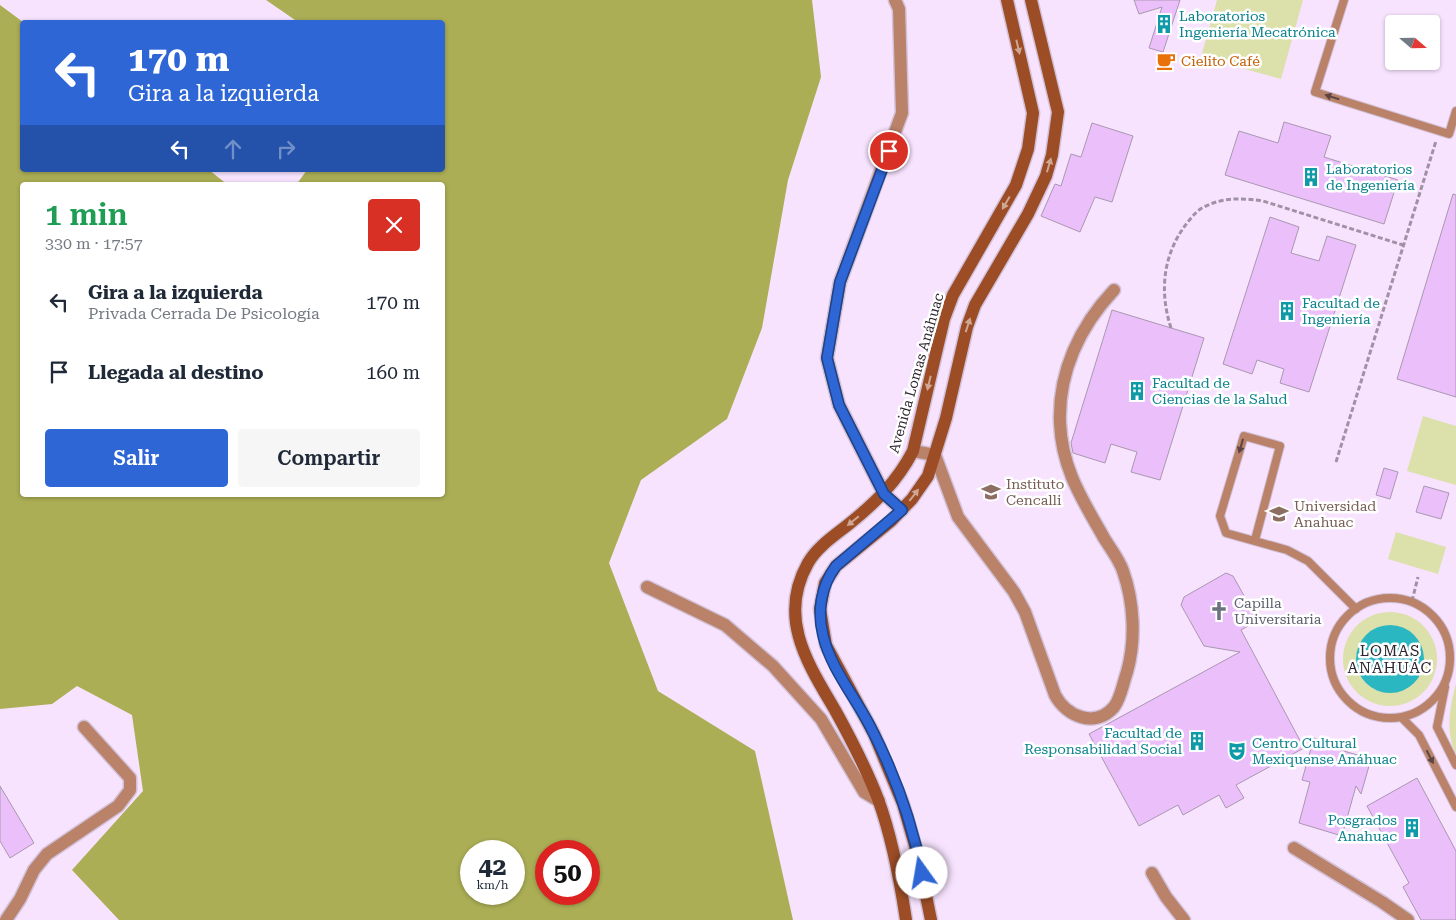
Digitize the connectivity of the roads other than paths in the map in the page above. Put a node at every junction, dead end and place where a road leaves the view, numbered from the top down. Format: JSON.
{"nodes":[{"id":1,"x":895,"y":0,"type":"edge"},
{"id":2,"x":1007,"y":0,"type":"edge"},
{"id":3,"x":1031,"y":0,"type":"edge"},
{"id":4,"x":1344,"y":0,"type":"edge"},
{"id":5,"x":1456,"y":111,"type":"edge"},
{"id":6,"x":1114,"y":290,"type":"dead end"},
{"id":7,"x":913,"y":451,"type":"junction"},
{"id":8,"x":934,"y":455,"type":"junction"},
{"id":9,"x":884,"y":494,"type":"junction"},
{"id":10,"x":902,"y":510,"type":"junction"},
{"id":11,"x":1255,"y":540,"type":"junction"},
{"id":12,"x":647,"y":587,"type":"dead end"},
{"id":13,"x":1356,"y":608,"type":"junction"},
{"id":14,"x":1446,"y":682,"type":"junction"},
{"id":15,"x":1402,"y":718,"type":"junction"},
{"id":16,"x":84,"y":727,"type":"dead end"},
{"id":17,"x":1456,"y":765,"type":"edge"},
{"id":18,"x":879,"y":801,"type":"junction"},
{"id":19,"x":1456,"y":807,"type":"edge"},
{"id":20,"x":1294,"y":848,"type":"dead end"},
{"id":21,"x":1152,"y":873,"type":"dead end"},
{"id":22,"x":6,"y":920,"type":"edge"},
{"id":23,"x":906,"y":920,"type":"edge"},
{"id":24,"x":931,"y":920,"type":"edge"},
{"id":25,"x":1184,"y":920,"type":"edge"},
{"id":26,"x":1408,"y":920,"type":"edge"}],
"edges":[{"from":1,"to":9,"type":"street"},
{"from":2,"to":7,"type":"main road","name":"Avenida Lomas Anáhuac","one_way":true},
{"from":8,"to":3,"type":"main road","one_way":true},
{"from":5,"to":4,"type":"lane","one_way":true},
{"from":6,"to":8,"type":"street"},
{"from":7,"to":8,"type":"street"},
{"from":7,"to":9,"type":"main road","name":"Avenida Lomas Anáhuac"},
{"from":10,"to":8,"type":"main road","one_way":true},
{"from":9,"to":10,"type":"street"},
{"from":9,"to":18,"type":"main road","name":"Avenida Lomas Anáhuac","one_way":true},
{"from":10,"to":24,"type":"main road"},
{"from":11,"to":11,"type":"lane","one_way":true},
{"from":11,"to":13,"type":"lane"},
{"from":12,"to":18,"type":"street"},
{"from":13,"to":14,"type":"lane"},
{"from":13,"to":15,"type":"lane"},
{"from":14,"to":15,"type":"lane"},
{"from":14,"to":17,"type":"lane"},
{"from":15,"to":19,"type":"lane","one_way":true},
{"from":16,"to":22,"type":"street"},
{"from":18,"to":23,"type":"main road","name":"Avenida Lomas Anáhuac"},
{"from":20,"to":26,"type":"street"},
{"from":21,"to":25,"type":"street"}]}
